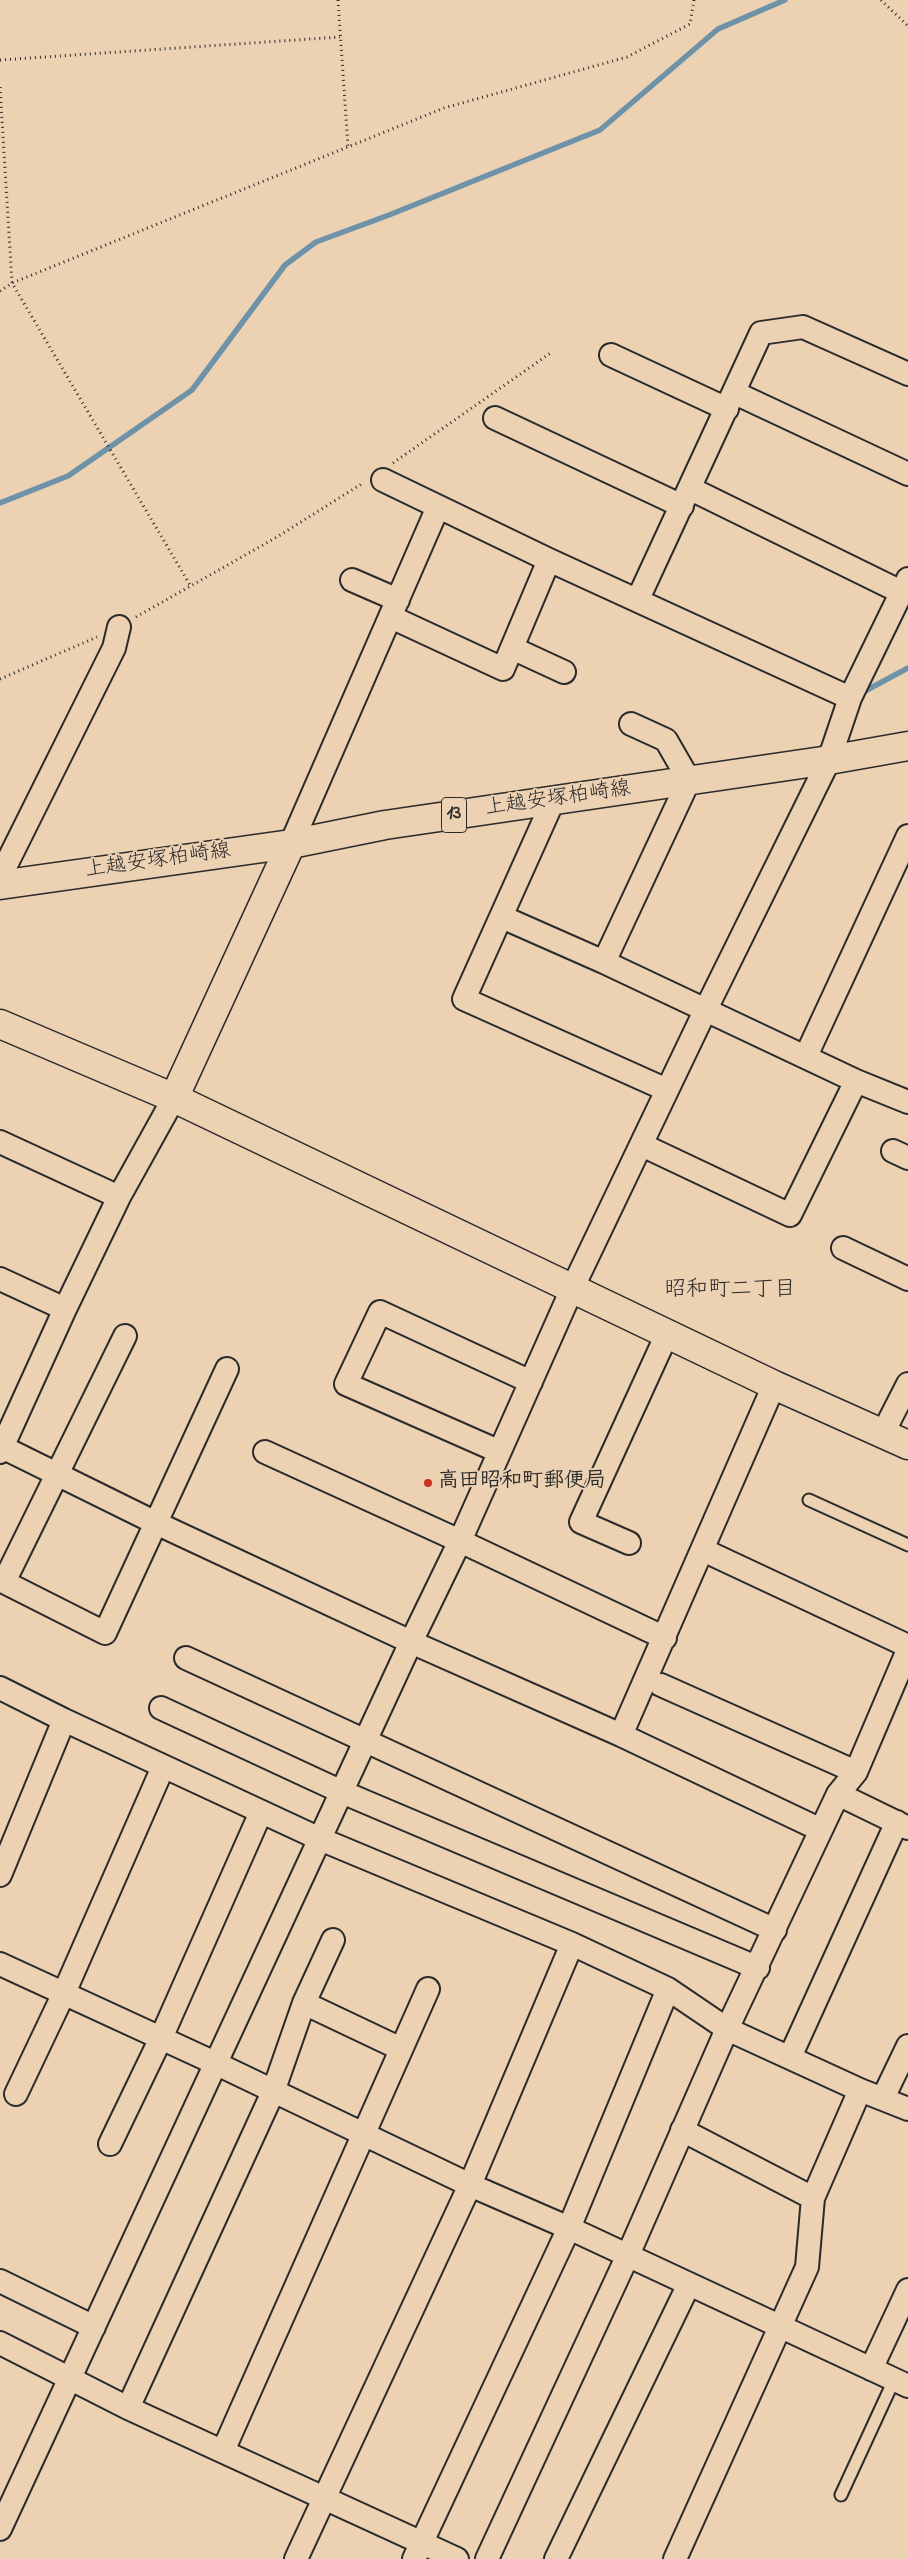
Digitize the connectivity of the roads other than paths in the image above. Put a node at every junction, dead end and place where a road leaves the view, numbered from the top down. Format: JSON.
{"nodes":[{"id":1,"x":611,"y":355,"type":"dead end"},
{"id":2,"x":908,"y":374,"type":"edge"},
{"id":3,"x":731,"y":401,"type":"junction"},
{"id":4,"x":495,"y":418,"type":"dead end"},
{"id":5,"x":908,"y":474,"type":"edge"},
{"id":6,"x":380,"y":476,"type":"road end"},
{"id":7,"x":686,"y":497,"type":"junction"},
{"id":8,"x":438,"y":507,"type":"junction"},
{"id":9,"x":549,"y":560,"type":"junction"},
{"id":10,"x":352,"y":580,"type":"dead end"},
{"id":11,"x":905,"y":585,"type":"edge"},
{"id":12,"x":638,"y":599,"type":"junction"},
{"id":13,"x":394,"y":609,"type":"junction"},
{"id":14,"x":119,"y":627,"type":"road end"},
{"id":15,"x":512,"y":648,"type":"junction"},
{"id":16,"x":564,"y":672,"type":"dead end"},
{"id":17,"x":850,"y":698,"type":"junction"},
{"id":18,"x":631,"y":724,"type":"dead end"},
{"id":19,"x":908,"y":746,"type":"edge"},
{"id":20,"x":829,"y":760,"type":"junction"},
{"id":21,"x":689,"y":780,"type":"junction"},
{"id":22,"x":553,"y":801,"type":"junction"},
{"id":23,"x":908,"y":836,"type":"edge"},
{"id":24,"x":291,"y":844,"type":"junction"},
{"id":25,"x":0,"y":877,"type":"edge"},
{"id":26,"x":0,"y":885,"type":"edge"},
{"id":27,"x":502,"y":917,"type":"junction"},
{"id":28,"x":604,"y":962,"type":"junction"},
{"id":29,"x":705,"y":1011,"type":"junction"},
{"id":30,"x":0,"y":1024,"type":"edge"},
{"id":31,"x":806,"y":1056,"type":"junction"},
{"id":32,"x":856,"y":1081,"type":"junction"},
{"id":33,"x":667,"y":1090,"type":"junction"},
{"id":34,"x":174,"y":1098,"type":"junction"},
{"id":35,"x":908,"y":1102,"type":"edge"},
{"id":36,"x":0,"y":1142,"type":"edge"},
{"id":37,"x":642,"y":1145,"type":"junction"},
{"id":38,"x":119,"y":1197,"type":"junction"},
{"id":39,"x":843,"y":1248,"type":"dead end"},
{"id":40,"x":0,"y":1279,"type":"edge"},
{"id":41,"x":908,"y":1279,"type":"edge"},
{"id":42,"x":572,"y":1289,"type":"junction"},
{"id":43,"x":65,"y":1309,"type":"junction"},
{"id":44,"x":667,"y":1334,"type":"junction"},
{"id":45,"x":125,"y":1336,"type":"dead end"},
{"id":46,"x":226,"y":1369,"type":"dead end"},
{"id":47,"x":531,"y":1382,"type":"junction"},
{"id":48,"x":908,"y":1384,"type":"edge"},
{"id":49,"x":774,"y":1385,"type":"junction"},
{"id":50,"x":9,"y":1407,"type":"edge"},
{"id":51,"x":883,"y":1433,"type":"junction"},
{"id":52,"x":908,"y":1445,"type":"edge"},
{"id":53,"x":1,"y":1450,"type":"edge"},
{"id":54,"x":498,"y":1451,"type":"junction"},
{"id":55,"x":265,"y":1452,"type":"dead end"},
{"id":56,"x":56,"y":1474,"type":"junction"},
{"id":57,"x":809,"y":1500,"type":"dead end"},
{"id":58,"x":156,"y":1523,"type":"junction"},
{"id":59,"x":460,"y":1541,"type":"junction"},
{"id":60,"x":629,"y":1543,"type":"dead end"},
{"id":61,"x":908,"y":1545,"type":"edge"},
{"id":62,"x":703,"y":1550,"type":"junction"},
{"id":63,"x":665,"y":1638,"type":"junction"},
{"id":64,"x":411,"y":1642,"type":"junction"},
{"id":65,"x":908,"y":1646,"type":"edge"},
{"id":66,"x":908,"y":1650,"type":"edge"},
{"id":67,"x":186,"y":1658,"type":"dead end"},
{"id":68,"x":661,"y":1685,"type":"dead end"},
{"id":69,"x":0,"y":1688,"type":"edge"},
{"id":70,"x":161,"y":1708,"type":"dead end"},
{"id":71,"x":64,"y":1720,"type":"junction"},
{"id":72,"x":621,"y":1736,"type":"junction"},
{"id":73,"x":365,"y":1742,"type":"junction"},
{"id":74,"x":163,"y":1766,"type":"junction"},
{"id":75,"x":856,"y":1772,"type":"junction"},
{"id":76,"x":342,"y":1792,"type":"junction"},
{"id":77,"x":838,"y":1794,"type":"junction"},
{"id":78,"x":262,"y":1812,"type":"junction"},
{"id":79,"x":902,"y":1825,"type":"edge"},
{"id":80,"x":821,"y":1830,"type":"junction"},
{"id":81,"x":320,"y":1839,"type":"junction"},
{"id":82,"x":0,"y":1876,"type":"edge"},
{"id":83,"x":775,"y":1930,"type":"junction"},
{"id":84,"x":333,"y":1940,"type":"dead end"},
{"id":85,"x":572,"y":1944,"type":"junction"},
{"id":86,"x":0,"y":1964,"type":"edge"},
{"id":87,"x":758,"y":1968,"type":"junction"},
{"id":88,"x":668,"y":1988,"type":"junction"},
{"id":89,"x":428,"y":1989,"type":"dead end"},
{"id":90,"x":64,"y":1993,"type":"junction"},
{"id":91,"x":304,"y":2003,"type":"junction"},
{"id":92,"x":727,"y":2029,"type":"junction"},
{"id":93,"x":161,"y":2038,"type":"junction"},
{"id":94,"x":908,"y":2046,"type":"edge"},
{"id":95,"x":401,"y":2049,"type":"junction"},
{"id":96,"x":790,"y":2057,"type":"junction"},
{"id":97,"x":215,"y":2063,"type":"junction"},
{"id":98,"x":860,"y":2090,"type":"junction"},
{"id":99,"x":273,"y":2092,"type":"junction"},
{"id":100,"x":16,"y":2094,"type":"dead end"},
{"id":101,"x":883,"y":2098,"type":"junction"},
{"id":102,"x":908,"y":2109,"type":"edge"},
{"id":103,"x":682,"y":2130,"type":"junction"},
{"id":104,"x":365,"y":2135,"type":"junction"},
{"id":105,"x":110,"y":2144,"type":"dead end"},
{"id":106,"x":470,"y":2185,"type":"junction"},
{"id":107,"x":813,"y":2198,"type":"junction"},
{"id":108,"x":569,"y":2228,"type":"junction"},
{"id":109,"x":628,"y":2255,"type":"junction"},
{"id":110,"x":0,"y":2281,"type":"edge"},
{"id":111,"x":689,"y":2284,"type":"junction"},
{"id":112,"x":908,"y":2290,"type":"edge"},
{"id":113,"x":780,"y":2326,"type":"junction"},
{"id":114,"x":94,"y":2328,"type":"junction"},
{"id":115,"x":0,"y":2343,"type":"edge"},
{"id":116,"x":871,"y":2369,"type":"junction"},
{"id":117,"x":70,"y":2380,"type":"junction"},
{"id":118,"x":901,"y":2383,"type":"edge"},
{"id":119,"x":128,"y":2408,"type":"junction"},
{"id":120,"x":223,"y":2451,"type":"junction"},
{"id":121,"x":841,"y":2495,"type":"dead end"},
{"id":122,"x":324,"y":2497,"type":"junction"},
{"id":123,"x":0,"y":2529,"type":"edge"},
{"id":124,"x":418,"y":2550,"type":"edge"},
{"id":125,"x":296,"y":2559,"type":"edge"},
{"id":126,"x":457,"y":2559,"type":"edge"},
{"id":127,"x":487,"y":2559,"type":"edge"},
{"id":128,"x":556,"y":2559,"type":"edge"},
{"id":129,"x":675,"y":2559,"type":"edge"}],
"edges":[{"from":1,"to":3,"type":"street"},
{"from":2,"to":3,"type":"street"},
{"from":3,"to":5,"type":"street"},
{"from":3,"to":7,"type":"street"},
{"from":4,"to":7,"type":"street"},
{"from":6,"to":8,"type":"street"},
{"from":7,"to":11,"type":"street"},
{"from":7,"to":12,"type":"street"},
{"from":8,"to":9,"type":"street"},
{"from":8,"to":13,"type":"street"},
{"from":9,"to":12,"type":"street"},
{"from":9,"to":15,"type":"street"},
{"from":10,"to":13,"type":"street"},
{"from":11,"to":17,"type":"street"},
{"from":12,"to":17,"type":"street"},
{"from":13,"to":15,"type":"street"},
{"from":13,"to":24,"type":"street"},
{"from":14,"to":25,"type":"street"},
{"from":15,"to":16,"type":"street"},
{"from":17,"to":20,"type":"street"},
{"from":18,"to":21,"type":"street"},
{"from":19,"to":20,"type":"street","name":"上越安塚柏崎線","number":"13"},
{"from":20,"to":21,"type":"street","name":"上越安塚柏崎線","number":"13"},
{"from":20,"to":29,"type":"street"},
{"from":21,"to":22,"type":"street","name":"上越安塚柏崎線","number":"13"},
{"from":21,"to":28,"type":"street"},
{"from":22,"to":24,"type":"street","name":"上越安塚柏崎線","number":"13"},
{"from":22,"to":27,"type":"street"},
{"from":23,"to":31,"type":"street"},
{"from":24,"to":26,"type":"street","name":"上越安塚柏崎線","number":"13"},
{"from":24,"to":34,"type":"street"},
{"from":27,"to":28,"type":"street"},
{"from":27,"to":33,"type":"street"},
{"from":28,"to":29,"type":"street"},
{"from":29,"to":31,"type":"street"},
{"from":29,"to":33,"type":"street"},
{"from":30,"to":34,"type":"street"},
{"from":31,"to":32,"type":"street"},
{"from":32,"to":35,"type":"street"},
{"from":32,"to":37,"type":"street"},
{"from":33,"to":37,"type":"street"},
{"from":34,"to":38,"type":"street"},
{"from":34,"to":42,"type":"street"},
{"from":36,"to":38,"type":"street"},
{"from":37,"to":42,"type":"street"},
{"from":38,"to":43,"type":"street"},
{"from":39,"to":41,"type":"street"},
{"from":40,"to":43,"type":"street"},
{"from":42,"to":44,"type":"street"},
{"from":42,"to":47,"type":"street"},
{"from":43,"to":50,"type":"street"},
{"from":44,"to":49,"type":"street"},
{"from":44,"to":60,"type":"street"},
{"from":45,"to":56,"type":"street"},
{"from":46,"to":58,"type":"street"},
{"from":47,"to":54,"type":"street"},
{"from":47,"to":54,"type":"street"},
{"from":48,"to":51,"type":"street"},
{"from":49,"to":51,"type":"street"},
{"from":49,"to":62,"type":"street"},
{"from":50,"to":53,"type":"street"},
{"from":51,"to":52,"type":"street"},
{"from":53,"to":56,"type":"street"},
{"from":54,"to":59,"type":"street"},
{"from":55,"to":59,"type":"street"},
{"from":56,"to":58,"type":"street"},
{"from":56,"to":58,"type":"street"},
{"from":57,"to":61,"type":"lane"},
{"from":58,"to":64,"type":"street"},
{"from":59,"to":63,"type":"street"},
{"from":59,"to":64,"type":"street"},
{"from":62,"to":63,"type":"street"},
{"from":62,"to":65,"type":"street"},
{"from":63,"to":72,"type":"street"},
{"from":64,"to":72,"type":"street"},
{"from":64,"to":73,"type":"street"},
{"from":66,"to":75,"type":"street"},
{"from":67,"to":73,"type":"street"},
{"from":68,"to":75,"type":"street"},
{"from":69,"to":71,"type":"street"},
{"from":70,"to":76,"type":"street"},
{"from":71,"to":74,"type":"street"},
{"from":71,"to":82,"type":"street"},
{"from":72,"to":80,"type":"street"},
{"from":73,"to":76,"type":"street"},
{"from":73,"to":83,"type":"street"},
{"from":74,"to":78,"type":"street"},
{"from":74,"to":90,"type":"street"},
{"from":75,"to":77,"type":"street"},
{"from":76,"to":81,"type":"street"},
{"from":76,"to":87,"type":"street"},
{"from":77,"to":79,"type":"street"},
{"from":77,"to":80,"type":"street"},
{"from":78,"to":81,"type":"street"},
{"from":78,"to":93,"type":"street"},
{"from":79,"to":96,"type":"street"},
{"from":80,"to":83,"type":"street"},
{"from":81,"to":85,"type":"street"},
{"from":81,"to":97,"type":"street"},
{"from":83,"to":87,"type":"street"},
{"from":84,"to":91,"type":"street"},
{"from":85,"to":88,"type":"street"},
{"from":85,"to":106,"type":"street"},
{"from":86,"to":90,"type":"street"},
{"from":87,"to":92,"type":"street"},
{"from":88,"to":92,"type":"street"},
{"from":88,"to":108,"type":"street"},
{"from":89,"to":95,"type":"street"},
{"from":90,"to":93,"type":"street"},
{"from":90,"to":100,"type":"street"},
{"from":91,"to":95,"type":"street"},
{"from":91,"to":99,"type":"street"},
{"from":92,"to":96,"type":"street"},
{"from":92,"to":103,"type":"street"},
{"from":93,"to":97,"type":"street"},
{"from":93,"to":105,"type":"street"},
{"from":94,"to":101,"type":"street"},
{"from":95,"to":104,"type":"street"},
{"from":96,"to":98,"type":"street"},
{"from":97,"to":99,"type":"street"},
{"from":97,"to":114,"type":"street"},
{"from":98,"to":101,"type":"street"},
{"from":98,"to":107,"type":"street"},
{"from":99,"to":104,"type":"street"},
{"from":99,"to":119,"type":"street"},
{"from":101,"to":102,"type":"street"},
{"from":103,"to":107,"type":"street"},
{"from":103,"to":109,"type":"street"},
{"from":104,"to":106,"type":"street"},
{"from":104,"to":120,"type":"street"},
{"from":106,"to":108,"type":"street"},
{"from":106,"to":122,"type":"street"},
{"from":107,"to":113,"type":"street"},
{"from":108,"to":109,"type":"street"},
{"from":108,"to":124,"type":"street"},
{"from":109,"to":111,"type":"street"},
{"from":109,"to":127,"type":"street"},
{"from":110,"to":114,"type":"street"},
{"from":111,"to":113,"type":"street"},
{"from":111,"to":128,"type":"street"},
{"from":112,"to":116,"type":"street"},
{"from":113,"to":116,"type":"street"},
{"from":113,"to":129,"type":"street"},
{"from":114,"to":117,"type":"street"},
{"from":115,"to":117,"type":"street"},
{"from":116,"to":118,"type":"street"},
{"from":117,"to":119,"type":"street"},
{"from":117,"to":123,"type":"street"},
{"from":118,"to":121,"type":"lane"},
{"from":119,"to":120,"type":"street"},
{"from":120,"to":122,"type":"street"},
{"from":122,"to":124,"type":"street"},
{"from":122,"to":125,"type":"street"},
{"from":124,"to":126,"type":"street"}]}
